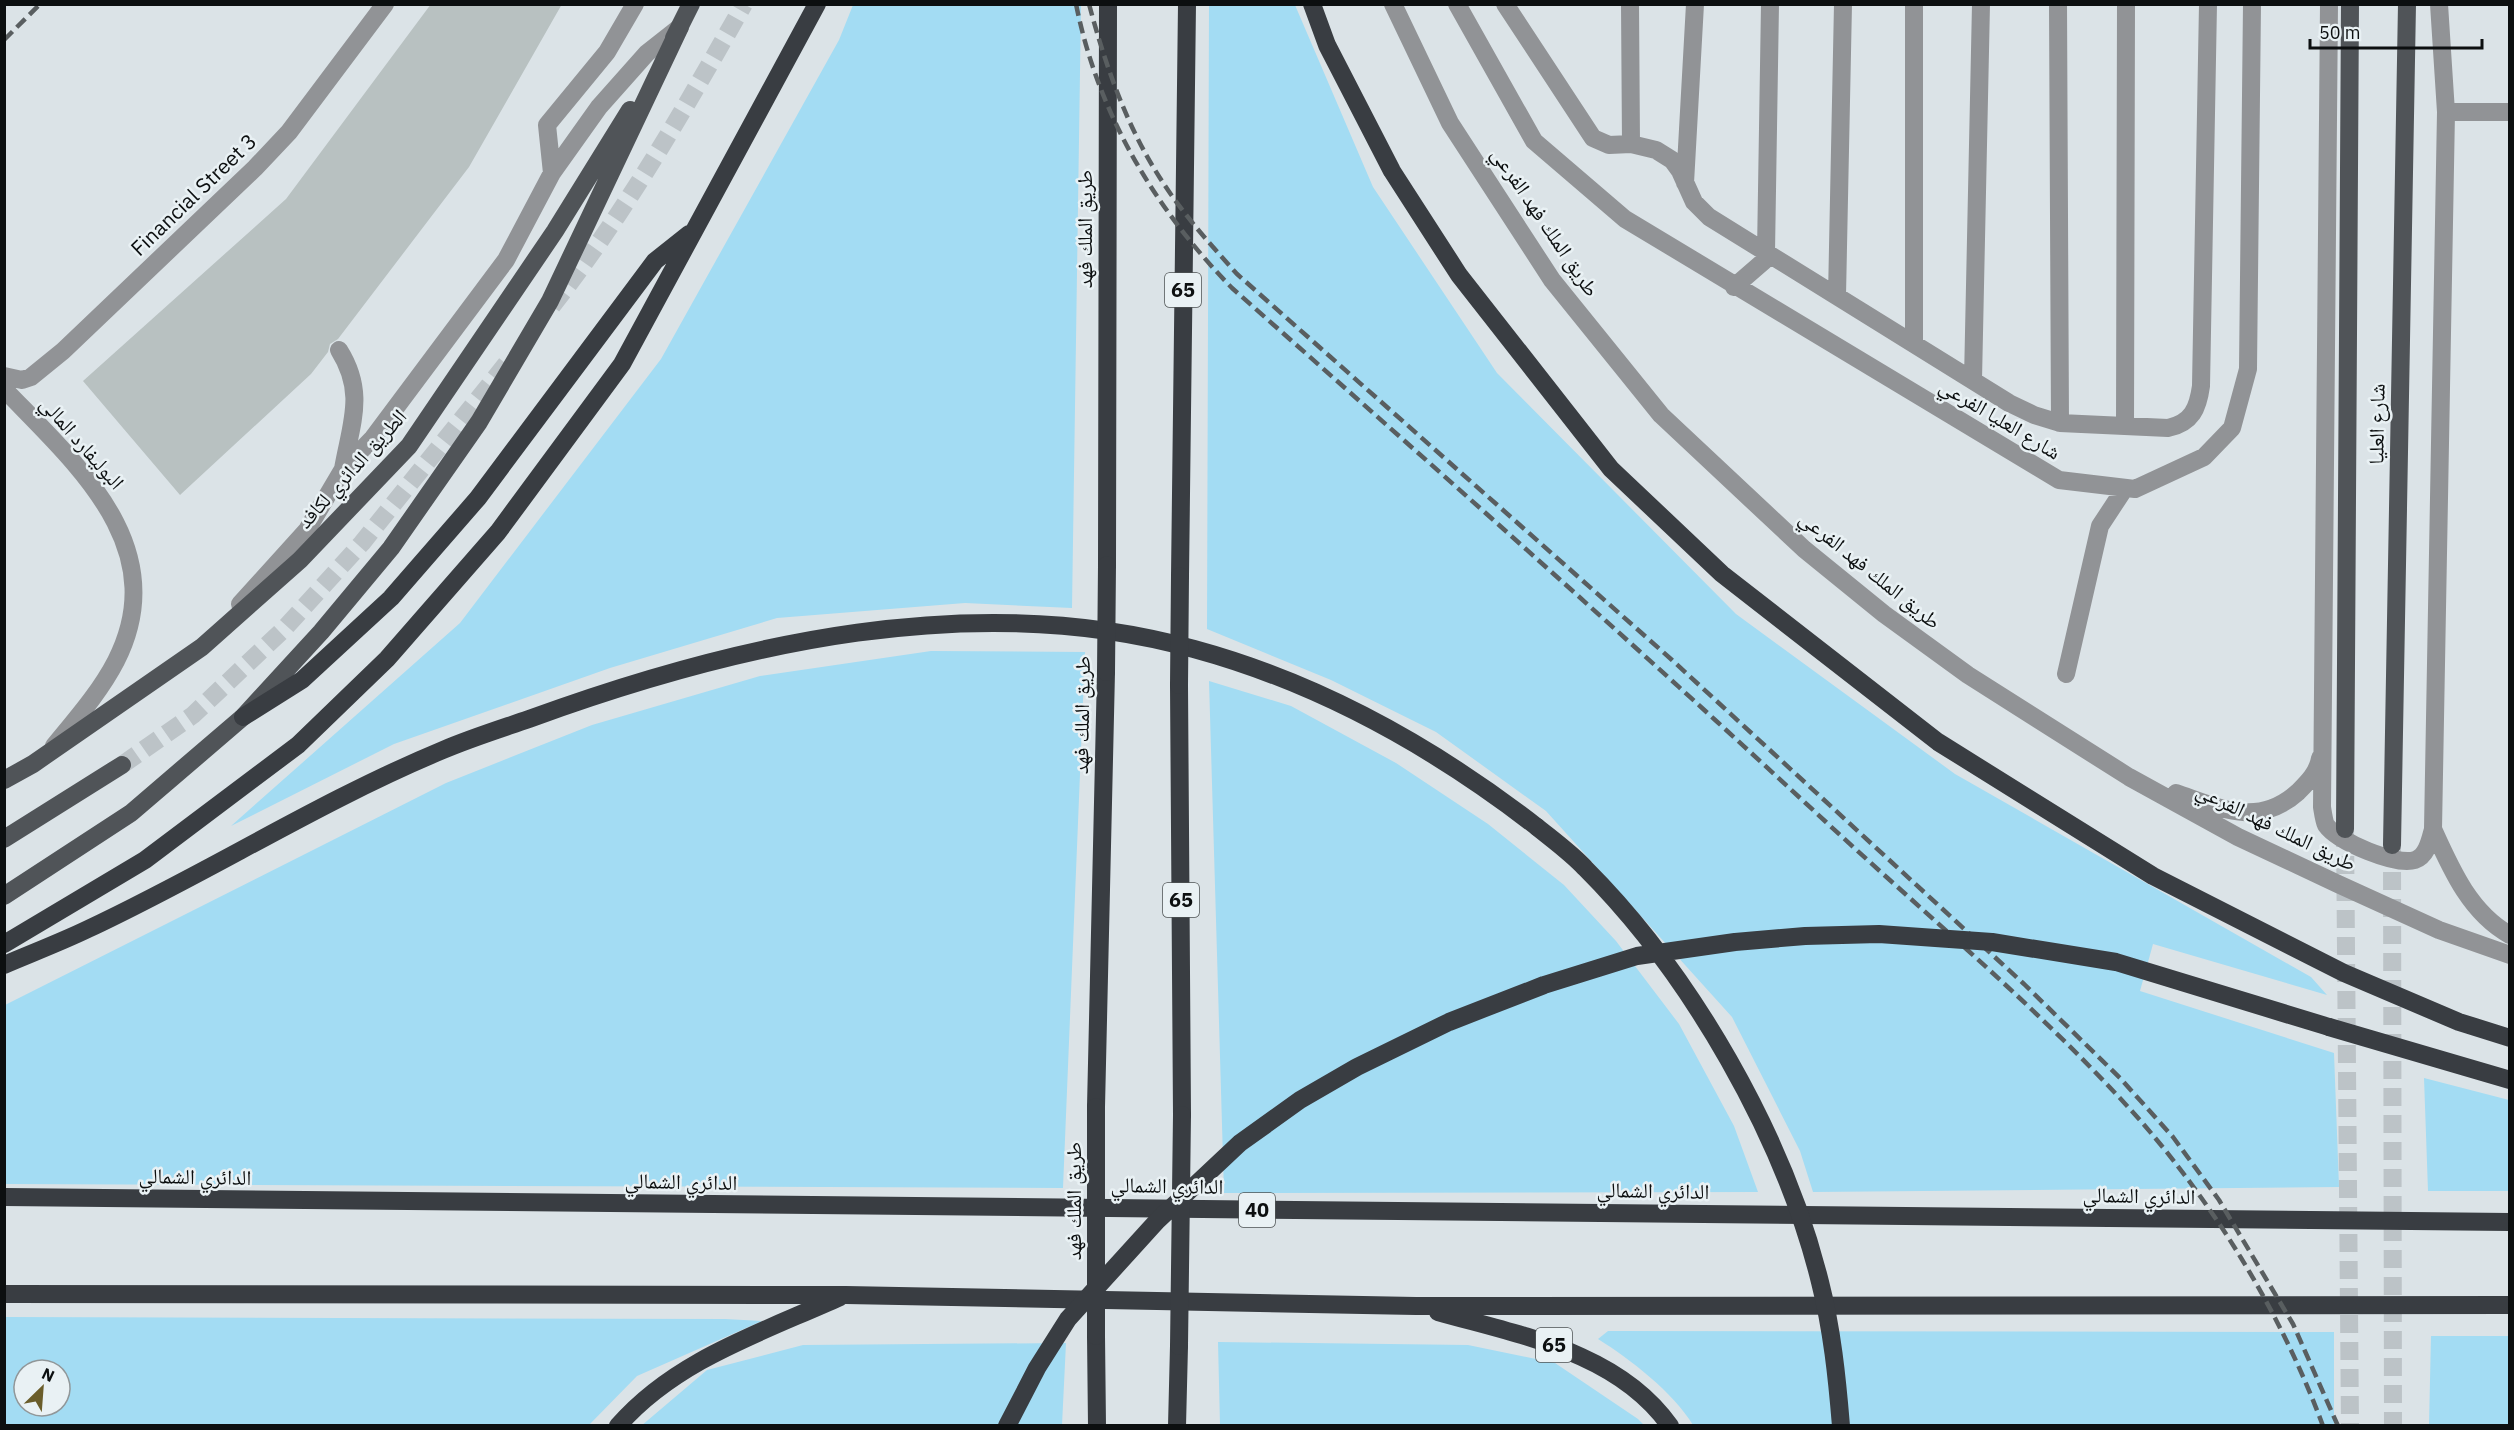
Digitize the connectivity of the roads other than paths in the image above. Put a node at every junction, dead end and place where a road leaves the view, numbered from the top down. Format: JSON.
{"nodes":[{"id":1,"x":385,"y":4,"type":"edge"},
{"id":2,"x":635,"y":4,"type":"edge"},
{"id":3,"x":691,"y":4,"type":"edge"},
{"id":4,"x":817,"y":4,"type":"edge"},
{"id":5,"x":1108,"y":4,"type":"edge"},
{"id":6,"x":1187,"y":4,"type":"edge"},
{"id":7,"x":1312,"y":4,"type":"edge"},
{"id":8,"x":1393,"y":4,"type":"edge"},
{"id":9,"x":1457,"y":4,"type":"edge"},
{"id":10,"x":1505,"y":4,"type":"edge"},
{"id":11,"x":1630,"y":4,"type":"edge"},
{"id":12,"x":1695,"y":4,"type":"edge"},
{"id":13,"x":1770,"y":4,"type":"edge"},
{"id":14,"x":1843,"y":4,"type":"edge"},
{"id":15,"x":1914,"y":4,"type":"edge"},
{"id":16,"x":1981,"y":4,"type":"edge"},
{"id":17,"x":2058,"y":4,"type":"edge"},
{"id":18,"x":2126,"y":4,"type":"edge"},
{"id":19,"x":2208,"y":4,"type":"edge"},
{"id":20,"x":2252,"y":4,"type":"edge"},
{"id":21,"x":2329,"y":4,"type":"edge"},
{"id":22,"x":2350,"y":4,"type":"edge"},
{"id":23,"x":2407,"y":4,"type":"edge"},
{"id":24,"x":2439,"y":4,"type":"edge"},
{"id":25,"x":680,"y":27,"type":"junction"},
{"id":26,"x":2446,"y":112,"type":"junction"},
{"id":27,"x":2510,"y":112,"type":"edge"},
{"id":28,"x":1630,"y":144,"type":"junction"},
{"id":29,"x":552,"y":172,"type":"junction"},
{"id":30,"x":1685,"y":185,"type":"junction"},
{"id":31,"x":696,"y":229,"type":"junction"},
{"id":32,"x":1766,"y":252,"type":"junction"},
{"id":33,"x":1734,"y":287,"type":"junction"},
{"id":34,"x":1837,"y":296,"type":"junction"},
{"id":35,"x":1914,"y":344,"type":"junction"},
{"id":36,"x":339,"y":350,"type":"dead end"},
{"id":37,"x":4,"y":376,"type":"edge"},
{"id":38,"x":1973,"y":380,"type":"junction"},
{"id":39,"x":4,"y":389,"type":"edge"},
{"id":40,"x":2060,"y":423,"type":"junction"},
{"id":41,"x":2126,"y":426,"type":"junction"},
{"id":42,"x":343,"y":469,"type":"junction"},
{"id":43,"x":2125,"y":488,"type":"junction"},
{"id":44,"x":202,"y":647,"type":"junction"},
{"id":45,"x":2066,"y":674,"type":"dead end"},
{"id":46,"x":243,"y":717,"type":"junction"},
{"id":47,"x":2325,"y":723,"type":"junction"},
{"id":48,"x":47,"y":755,"type":"junction"},
{"id":49,"x":122,"y":765,"type":"tunnel mouth"},
{"id":50,"x":2129,"y":777,"type":"junction"},
{"id":51,"x":4,"y":780,"type":"edge"},
{"id":52,"x":2345,"y":829,"type":"tunnel mouth"},
{"id":53,"x":2433,"y":829,"type":"junction"},
{"id":54,"x":4,"y":839,"type":"edge"},
{"id":55,"x":2392,"y":845,"type":"tunnel mouth"},
{"id":56,"x":4,"y":896,"type":"edge"},
{"id":57,"x":2510,"y":935,"type":"edge"},
{"id":58,"x":4,"y":944,"type":"edge"},
{"id":59,"x":2510,"y":955,"type":"edge"},
{"id":60,"x":4,"y":965,"type":"edge"},
{"id":61,"x":2510,"y":1038,"type":"edge"},
{"id":62,"x":2510,"y":1080,"type":"edge"},
{"id":63,"x":4,"y":1197,"type":"edge"},
{"id":64,"x":2510,"y":1222,"type":"edge"},
{"id":65,"x":4,"y":1294,"type":"edge"},
{"id":66,"x":846,"y":1295,"type":"junction"},
{"id":67,"x":2510,"y":1305,"type":"edge"},
{"id":68,"x":1416,"y":1306,"type":"junction"},
{"id":69,"x":1177,"y":1383,"type":"junction"},
{"id":70,"x":618,"y":1425,"type":"edge"},
{"id":71,"x":1006,"y":1425,"type":"edge"},
{"id":72,"x":1097,"y":1425,"type":"edge"},
{"id":73,"x":1177,"y":1425,"type":"edge"},
{"id":74,"x":1182,"y":1425,"type":"edge"},
{"id":75,"x":1670,"y":1425,"type":"edge"},
{"id":76,"x":1841,"y":1425,"type":"edge"}],
"edges":[{"from":1,"to":37,"type":"street","name":"Financial Street 3"},
{"from":2,"to":29,"type":"street"},
{"from":3,"to":25,"type":"main road","name":"الطريق الدائري لكافد"},
{"from":4,"to":31,"type":"highway"},
{"from":5,"to":72,"type":"highway","name":"طريق الملك فهد","bridge":true},
{"from":6,"to":69,"type":"highway","number":"65","bridge":true},
{"from":7,"to":61,"type":"highway"},
{"from":8,"to":50,"type":"street","name":"طريق الملك فهد الفرعي"},
{"from":9,"to":33,"type":"street","name":"شارع العليا الفرعي"},
{"from":10,"to":28,"type":"street"},
{"from":11,"to":28,"type":"street"},
{"from":12,"to":30,"type":"street"},
{"from":13,"to":32,"type":"street"},
{"from":14,"to":34,"type":"street"},
{"from":15,"to":35,"type":"street"},
{"from":16,"to":38,"type":"street"},
{"from":17,"to":40,"type":"street"},
{"from":18,"to":41,"type":"street"},
{"from":19,"to":41,"type":"street"},
{"from":20,"to":43,"type":"street","name":"شارع العليا الفرعي"},
{"from":21,"to":47,"type":"street"},
{"from":22,"to":52,"type":"main road","name":"شارع العليا"},
{"from":23,"to":55,"type":"main road","name":"شارع العليا"},
{"from":24,"to":26,"type":"street"},
{"from":25,"to":29,"type":"street"},
{"from":25,"to":44,"type":"main road","name":"الطريق الدائري لكافد"},
{"from":25,"to":46,"type":"main road"},
{"from":26,"to":27,"type":"street"},
{"from":26,"to":53,"type":"street"},
{"from":28,"to":30,"type":"street"},
{"from":29,"to":42,"type":"street"},
{"from":30,"to":32,"type":"street"},
{"from":31,"to":46,"type":"highway"},
{"from":31,"to":58,"type":"highway"},
{"from":32,"to":33,"type":"street"},
{"from":32,"to":34,"type":"street"},
{"from":33,"to":43,"type":"street","name":"شارع العليا الفرعي"},
{"from":34,"to":35,"type":"street"},
{"from":35,"to":38,"type":"street"},
{"from":36,"to":42,"type":"street"},
{"from":38,"to":40,"type":"street"},
{"from":39,"to":48,"type":"street","name":"البوليفارد المالي"},
{"from":40,"to":41,"type":"street"},
{"from":42,"to":44,"type":"street"},
{"from":43,"to":45,"type":"street"},
{"from":44,"to":48,"type":"main road","name":"الطريق الدائري لكافد"},
{"from":46,"to":56,"type":"main road"},
{"from":47,"to":50,"type":"street"},
{"from":47,"to":53,"type":"street"},
{"from":48,"to":51,"type":"main road","name":"الطريق الدائري لكافد"},
{"from":49,"to":54,"type":"main road"},
{"from":50,"to":59,"type":"street","name":"طريق الملك فهد الفرعي"},
{"from":53,"to":57,"type":"street"},
{"from":60,"to":76,"type":"highway","bridge":true},
{"from":62,"to":71,"type":"highway","bridge":true},
{"from":63,"to":64,"type":"highway","name":"الدائري الشمالي","number":"40"},
{"from":65,"to":66,"type":"highway"},
{"from":66,"to":68,"type":"highway"},
{"from":66,"to":70,"type":"highway"},
{"from":67,"to":68,"type":"highway"},
{"from":68,"to":75,"type":"highway","number":"65"},
{"from":69,"to":73,"type":"highway","number":"65"},
{"from":69,"to":74,"type":"highway","number":"65"}]}
